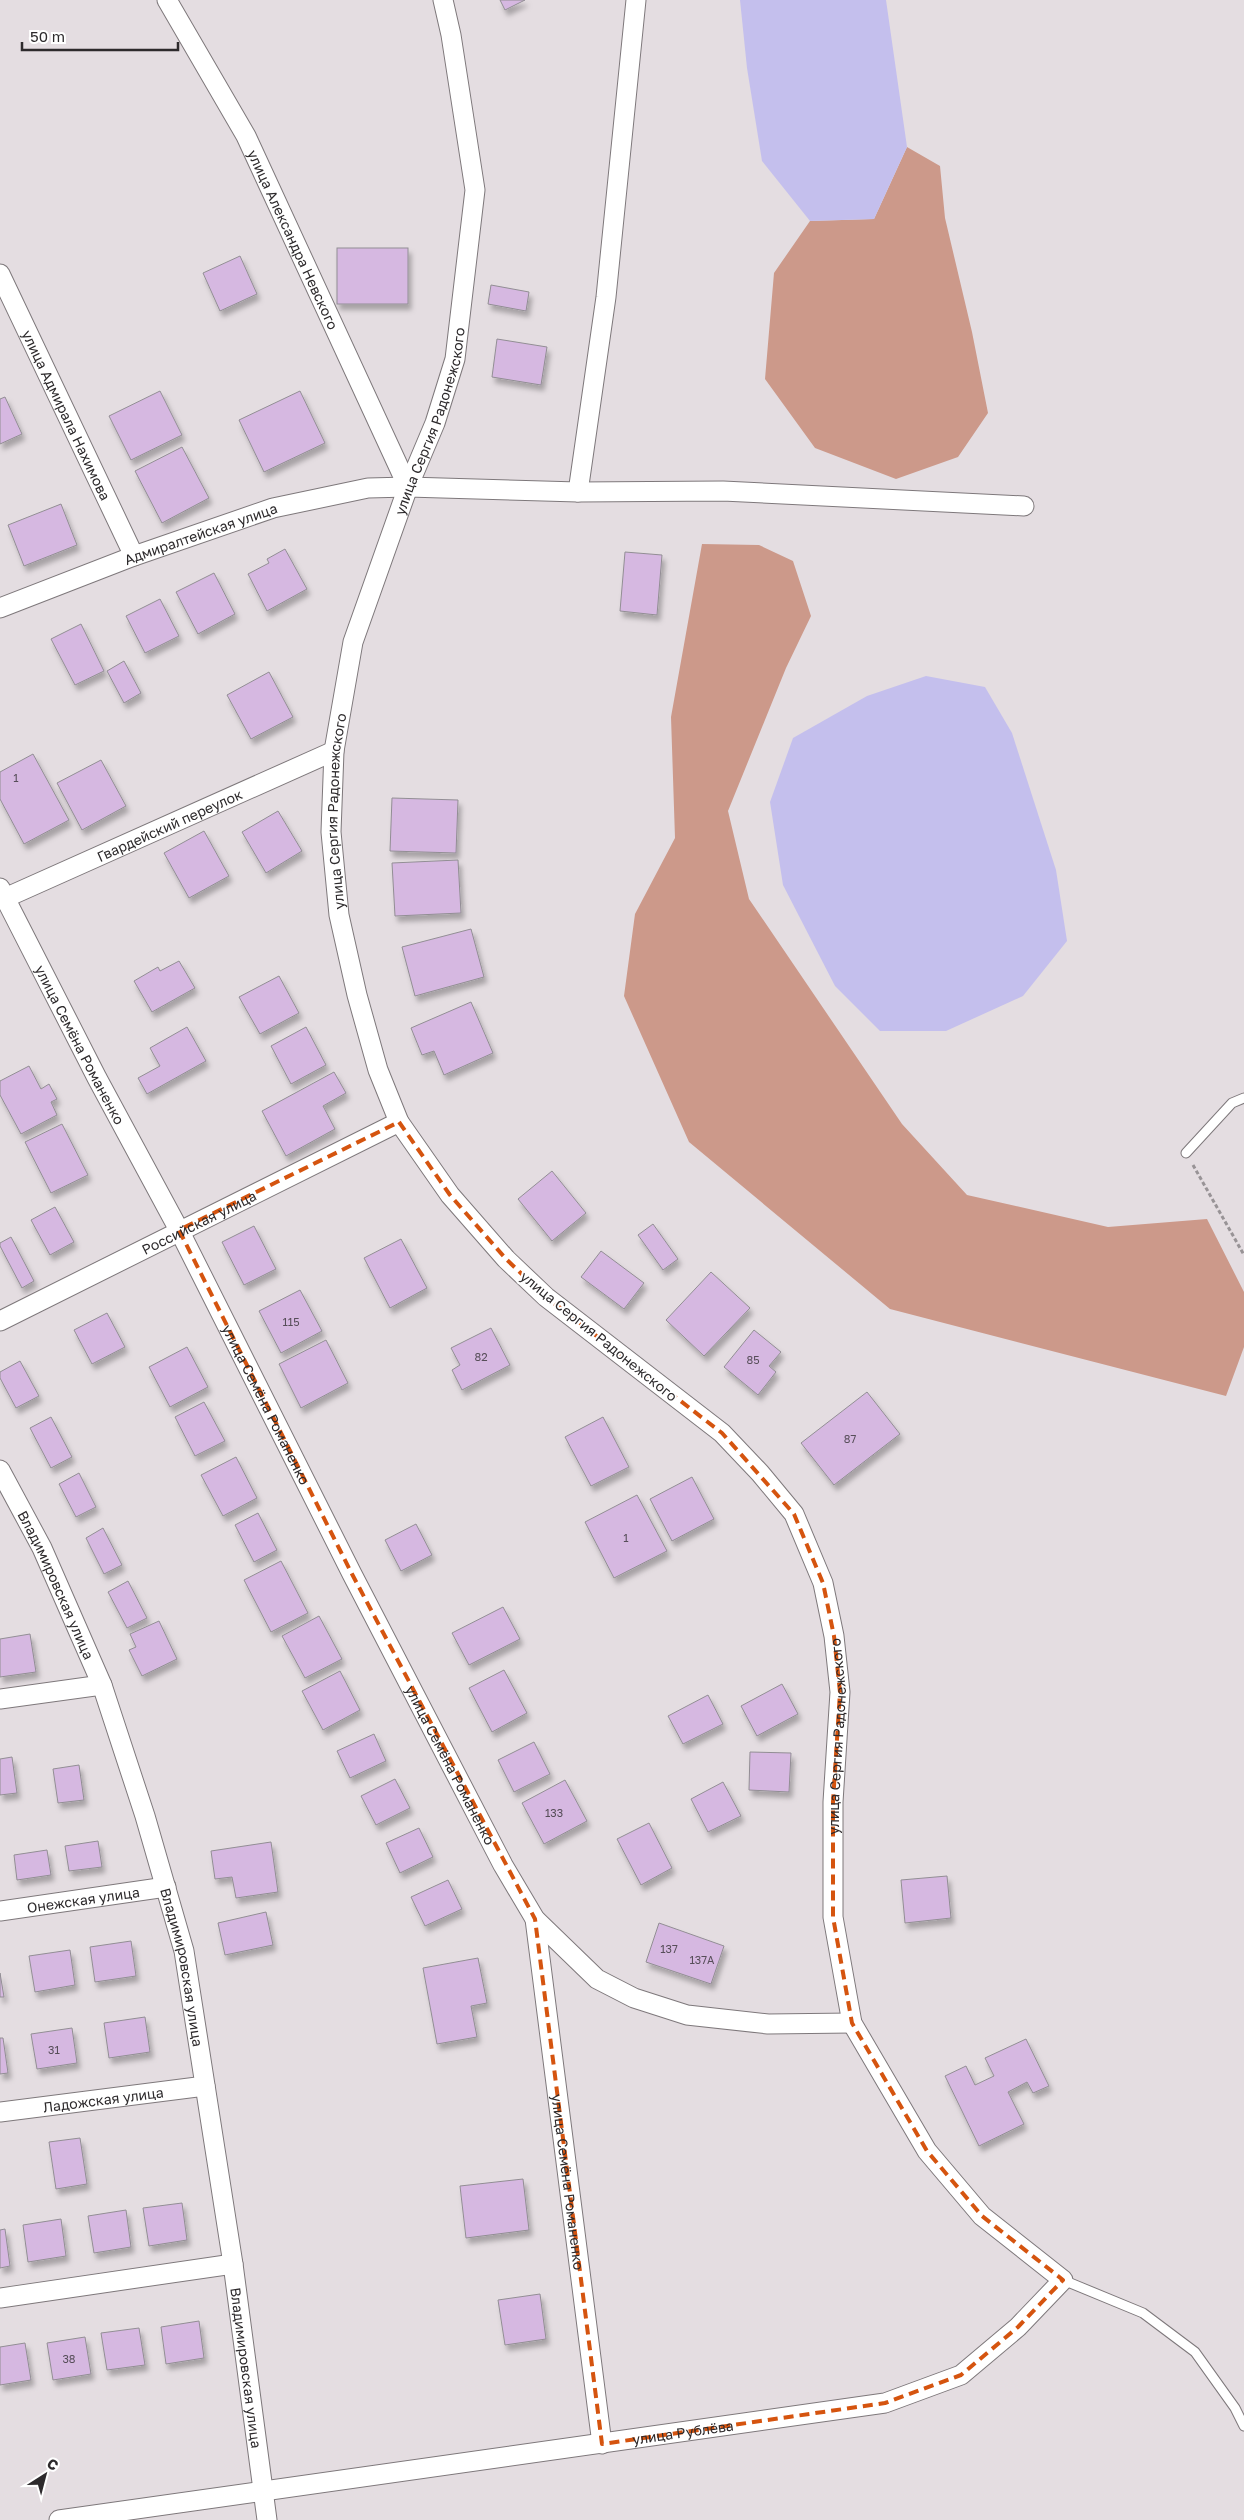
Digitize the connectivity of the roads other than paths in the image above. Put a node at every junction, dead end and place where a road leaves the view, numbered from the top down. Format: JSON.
{"nodes":[{"id":1,"x":167,"y":0,"type":"edge"},
{"id":2,"x":443,"y":0,"type":"edge"},
{"id":3,"x":636,"y":0,"type":"edge"},
{"id":4,"x":0,"y":274,"type":"edge"},
{"id":5,"x":408,"y":487,"type":"junction"},
{"id":6,"x":578,"y":492,"type":"junction"},
{"id":7,"x":1024,"y":506,"type":"dead end"},
{"id":8,"x":134,"y":556,"type":"junction"},
{"id":9,"x":0,"y":608,"type":"edge"},
{"id":10,"x":334,"y":751,"type":"junction"},
{"id":11,"x":3,"y":893,"type":"edge"},
{"id":12,"x":1244,"y":1098,"type":"edge"},
{"id":13,"x":399,"y":1122,"type":"junction"},
{"id":14,"x":1186,"y":1153,"type":"road end"},
{"id":15,"x":179,"y":1230,"type":"junction"},
{"id":16,"x":0,"y":1321,"type":"edge"},
{"id":17,"x":0,"y":1470,"type":"edge"},
{"id":18,"x":102,"y":1686,"type":"junction"},
{"id":19,"x":0,"y":1699,"type":"edge"},
{"id":20,"x":166,"y":1887,"type":"junction"},
{"id":21,"x":0,"y":1911,"type":"edge"},
{"id":22,"x":535,"y":1919,"type":"junction"},
{"id":23,"x":852,"y":2023,"type":"junction"},
{"id":24,"x":205,"y":2086,"type":"junction"},
{"id":25,"x":0,"y":2112,"type":"edge"},
{"id":26,"x":233,"y":2264,"type":"junction"},
{"id":27,"x":1063,"y":2280,"type":"junction"},
{"id":28,"x":0,"y":2298,"type":"edge"},
{"id":29,"x":1244,"y":2426,"type":"edge"},
{"id":30,"x":602,"y":2444,"type":"junction"},
{"id":31,"x":263,"y":2493,"type":"junction"},
{"id":32,"x":59,"y":2520,"type":"edge"},
{"id":33,"x":267,"y":2520,"type":"edge"}],
"edges":[{"from":1,"to":5,"type":"street","name":"улица Александра Невского"},
{"from":2,"to":5,"type":"street","name":"улица Сергия Радонежского"},
{"from":3,"to":6,"type":"street"},
{"from":4,"to":8,"type":"street","name":"улица Адмирала Нахимова"},
{"from":5,"to":6,"type":"street","name":"Адмиралтейская улица"},
{"from":5,"to":8,"type":"street","name":"Адмиралтейская улица"},
{"from":5,"to":10,"type":"street","name":"улица Сергия Радонежского"},
{"from":6,"to":7,"type":"street","name":"Адмиралтейская улица"},
{"from":8,"to":9,"type":"street","name":"Адмиралтейская улица"},
{"from":10,"to":11,"type":"street","name":"Гвардейский переулок"},
{"from":10,"to":13,"type":"street","name":"улица Сергия Радонежского"},
{"from":11,"to":15,"type":"street","name":"улица Семёна Романенко"},
{"from":12,"to":14,"type":"lane"},
{"from":13,"to":15,"type":"street","name":"Российская улица"},
{"from":13,"to":23,"type":"street","name":"улица Сергия Радонежского"},
{"from":15,"to":16,"type":"street","name":"Российская улица"},
{"from":15,"to":22,"type":"street","name":"улица Семёна Романенко"},
{"from":17,"to":18,"type":"street","name":"Владимировская улица"},
{"from":18,"to":19,"type":"street"},
{"from":18,"to":20,"type":"street","name":"Владимировская улица"},
{"from":20,"to":21,"type":"street","name":"Онежская улица"},
{"from":20,"to":24,"type":"street","name":"Владимировская улица"},
{"from":22,"to":23,"type":"street","name":"улица Семёна Романенко"},
{"from":22,"to":30,"type":"street","name":"улица Семёна Романенко"},
{"from":23,"to":27,"type":"street","name":"улица Сергия Радонежского"},
{"from":24,"to":25,"type":"street","name":"Ладожская улица"},
{"from":24,"to":26,"type":"street","name":"Владимировская улица"},
{"from":26,"to":28,"type":"street"},
{"from":26,"to":31,"type":"street","name":"Владимировская улица"},
{"from":27,"to":29,"type":"lane"},
{"from":27,"to":30,"type":"street","name":"улица Рублёва"},
{"from":30,"to":31,"type":"street","name":"улица Рублёва"},
{"from":31,"to":32,"type":"street","name":"улица Рублёва"},
{"from":31,"to":33,"type":"street","name":"Владимировская улица"}]}
